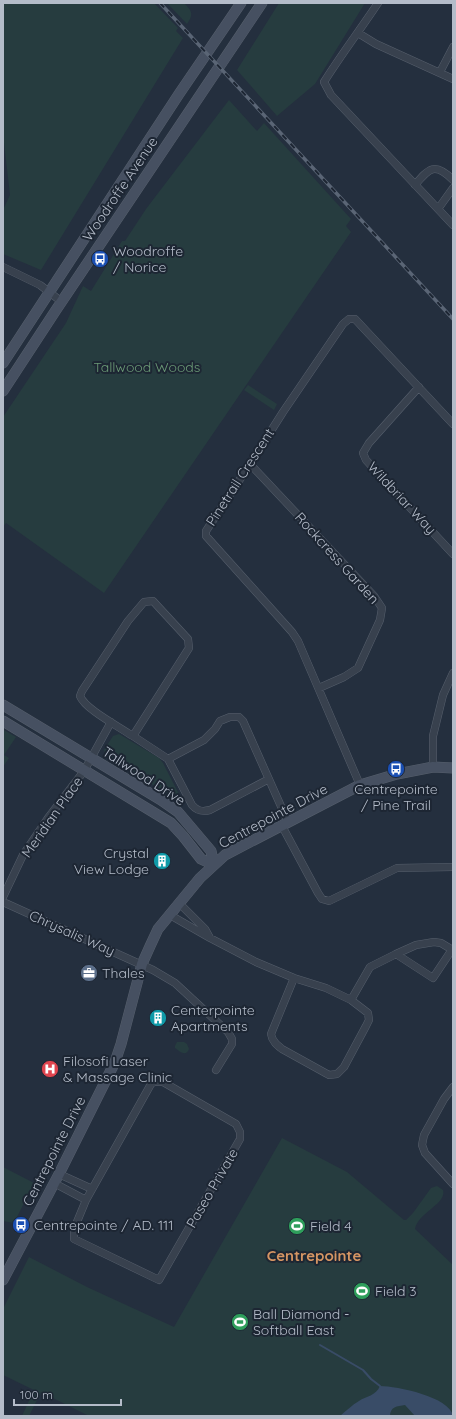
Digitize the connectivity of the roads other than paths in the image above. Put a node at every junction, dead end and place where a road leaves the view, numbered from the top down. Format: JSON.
{"nodes":[{"id":1,"x":241,"y":3,"type":"edge"},
{"id":2,"x":262,"y":3,"type":"edge"},
{"id":3,"x":378,"y":3,"type":"edge"},
{"id":4,"x":231,"y":18,"type":"junction"},
{"id":5,"x":245,"y":28,"type":"junction"},
{"id":6,"x":358,"y":33,"type":"junction"},
{"id":7,"x":453,"y":48,"type":"edge"},
{"id":8,"x":440,"y":72,"type":"junction"},
{"id":9,"x":453,"y":79,"type":"edge"},
{"id":10,"x":179,"y":94,"type":"junction"},
{"id":11,"x":193,"y":105,"type":"junction"},
{"id":12,"x":453,"y":180,"type":"edge"},
{"id":13,"x":415,"y":185,"type":"junction"},
{"id":14,"x":453,"y":188,"type":"edge"},
{"id":15,"x":438,"y":209,"type":"junction"},
{"id":16,"x":453,"y":225,"type":"edge"},
{"id":17,"x":3,"y":267,"type":"edge"},
{"id":18,"x":49,"y":292,"type":"junction"},
{"id":19,"x":62,"y":302,"type":"junction"},
{"id":20,"x":3,"y":363,"type":"edge"},
{"id":21,"x":419,"y":387,"type":"junction"},
{"id":22,"x":3,"y":391,"type":"edge"},
{"id":23,"x":453,"y":424,"type":"edge"},
{"id":24,"x":250,"y":464,"type":"junction"},
{"id":25,"x":453,"y":554,"type":"edge"},
{"id":26,"x":453,"y":673,"type":"edge"},
{"id":27,"x":319,"y":688,"type":"junction"},
{"id":28,"x":3,"y":705,"type":"edge"},
{"id":29,"x":3,"y":721,"type":"edge"},
{"id":30,"x":111,"y":722,"type":"junction"},
{"id":31,"x":133,"y":736,"type":"junction"},
{"id":32,"x":92,"y":759,"type":"junction"},
{"id":33,"x":168,"y":759,"type":"junction"},
{"id":34,"x":433,"y":767,"type":"junction"},
{"id":35,"x":453,"y":768,"type":"edge"},
{"id":36,"x":84,"y":771,"type":"junction"},
{"id":37,"x":269,"y":779,"type":"junction"},
{"id":38,"x":360,"y":785,"type":"junction"},
{"id":39,"x":285,"y":824,"type":"junction"},
{"id":40,"x":214,"y":865,"type":"junction"},
{"id":41,"x":453,"y":867,"type":"edge"},
{"id":42,"x":3,"y":897,"type":"edge"},
{"id":43,"x":3,"y":902,"type":"edge"},
{"id":44,"x":179,"y":903,"type":"junction"},
{"id":45,"x":170,"y":914,"type":"junction"},
{"id":46,"x":210,"y":938,"type":"junction"},
{"id":47,"x":396,"y":954,"type":"junction"},
{"id":48,"x":142,"y":964,"type":"junction"},
{"id":49,"x":294,"y":978,"type":"junction"},
{"id":50,"x":351,"y":1000,"type":"junction"},
{"id":51,"x":216,"y":1070,"type":"dead end"},
{"id":52,"x":453,"y":1086,"type":"edge"},
{"id":53,"x":59,"y":1174,"type":"junction"},
{"id":54,"x":54,"y":1183,"type":"junction"},
{"id":55,"x":453,"y":1184,"type":"edge"},
{"id":56,"x":92,"y":1189,"type":"junction"},
{"id":57,"x":86,"y":1200,"type":"junction"},
{"id":58,"x":3,"y":1280,"type":"edge"}],
"edges":[{"from":1,"to":4,"type":"street","name":"Woodroffe Avenue"},
{"from":2,"to":5,"type":"street","name":"Woodroffe Avenue"},
{"from":3,"to":6,"type":"street"},
{"from":4,"to":5,"type":"street"},
{"from":4,"to":10,"type":"street","name":"Woodroffe Avenue"},
{"from":5,"to":11,"type":"street","name":"Woodroffe Avenue"},
{"from":6,"to":8,"type":"street"},
{"from":6,"to":13,"type":"street"},
{"from":7,"to":8,"type":"street"},
{"from":8,"to":9,"type":"street"},
{"from":10,"to":11,"type":"street"},
{"from":10,"to":18,"type":"street","name":"Woodroffe Avenue"},
{"from":11,"to":19,"type":"street","name":"Woodroffe Avenue"},
{"from":12,"to":13,"type":"street"},
{"from":13,"to":15,"type":"street"},
{"from":14,"to":15,"type":"street"},
{"from":15,"to":16,"type":"street"},
{"from":17,"to":18,"type":"street"},
{"from":18,"to":19,"type":"street"},
{"from":18,"to":20,"type":"street","name":"Woodroffe Avenue"},
{"from":19,"to":22,"type":"street","name":"Woodroffe Avenue"},
{"from":21,"to":23,"type":"street","name":"Pinetrail Crescent"},
{"from":21,"to":24,"type":"street","name":"Pinetrail Crescent"},
{"from":21,"to":25,"type":"street","name":"Wildbriar Way"},
{"from":24,"to":27,"type":"street","name":"Pinetrail Crescent"},
{"from":24,"to":27,"type":"street","name":"Rockcress Garden"},
{"from":26,"to":34,"type":"street"},
{"from":27,"to":38,"type":"street","name":"Pinetrail Crescent"},
{"from":28,"to":32,"type":"street","name":"Tallwood Drive"},
{"from":29,"to":36,"type":"street","name":"Tallwood Drive"},
{"from":30,"to":31,"type":"street"},
{"from":30,"to":31,"type":"street"},
{"from":30,"to":32,"type":"street","name":"Meridian Place"},
{"from":31,"to":33,"type":"street"},
{"from":32,"to":36,"type":"street","name":"Meridian Place"},
{"from":32,"to":40,"type":"street","name":"Tallwood Drive"},
{"from":33,"to":37,"type":"street"},
{"from":33,"to":37,"type":"street"},
{"from":34,"to":35,"type":"street","name":"Centrepointe Drive"},
{"from":34,"to":38,"type":"street","name":"Centrepointe Drive"},
{"from":36,"to":40,"type":"street","name":"Tallwood Drive"},
{"from":36,"to":42,"type":"street","name":"Meridian Place"},
{"from":37,"to":39,"type":"street"},
{"from":38,"to":39,"type":"street","name":"Centrepointe Drive"},
{"from":39,"to":40,"type":"street","name":"Centrepointe Drive"},
{"from":39,"to":41,"type":"street"},
{"from":40,"to":44,"type":"street","name":"Centrepointe Drive"},
{"from":43,"to":48,"type":"street","name":"Chrysalis Way"},
{"from":44,"to":45,"type":"street","name":"Centrepointe Drive"},
{"from":44,"to":46,"type":"street"},
{"from":45,"to":46,"type":"street"},
{"from":45,"to":48,"type":"street","name":"Centrepointe Drive"},
{"from":46,"to":49,"type":"street"},
{"from":47,"to":47,"type":"street"},
{"from":47,"to":50,"type":"street"},
{"from":48,"to":51,"type":"street","name":"Chrysalis Way"},
{"from":48,"to":53,"type":"street","name":"Centrepointe Drive"},
{"from":49,"to":50,"type":"street"},
{"from":49,"to":50,"type":"street"},
{"from":52,"to":55,"type":"street"},
{"from":53,"to":54,"type":"street","name":"Centrepointe Drive"},
{"from":53,"to":56,"type":"street"},
{"from":54,"to":57,"type":"street"},
{"from":54,"to":58,"type":"street","name":"Centrepointe Drive"},
{"from":56,"to":57,"type":"street","name":"Paseo Private"},
{"from":56,"to":57,"type":"street","name":"Paseo Private"}]}
